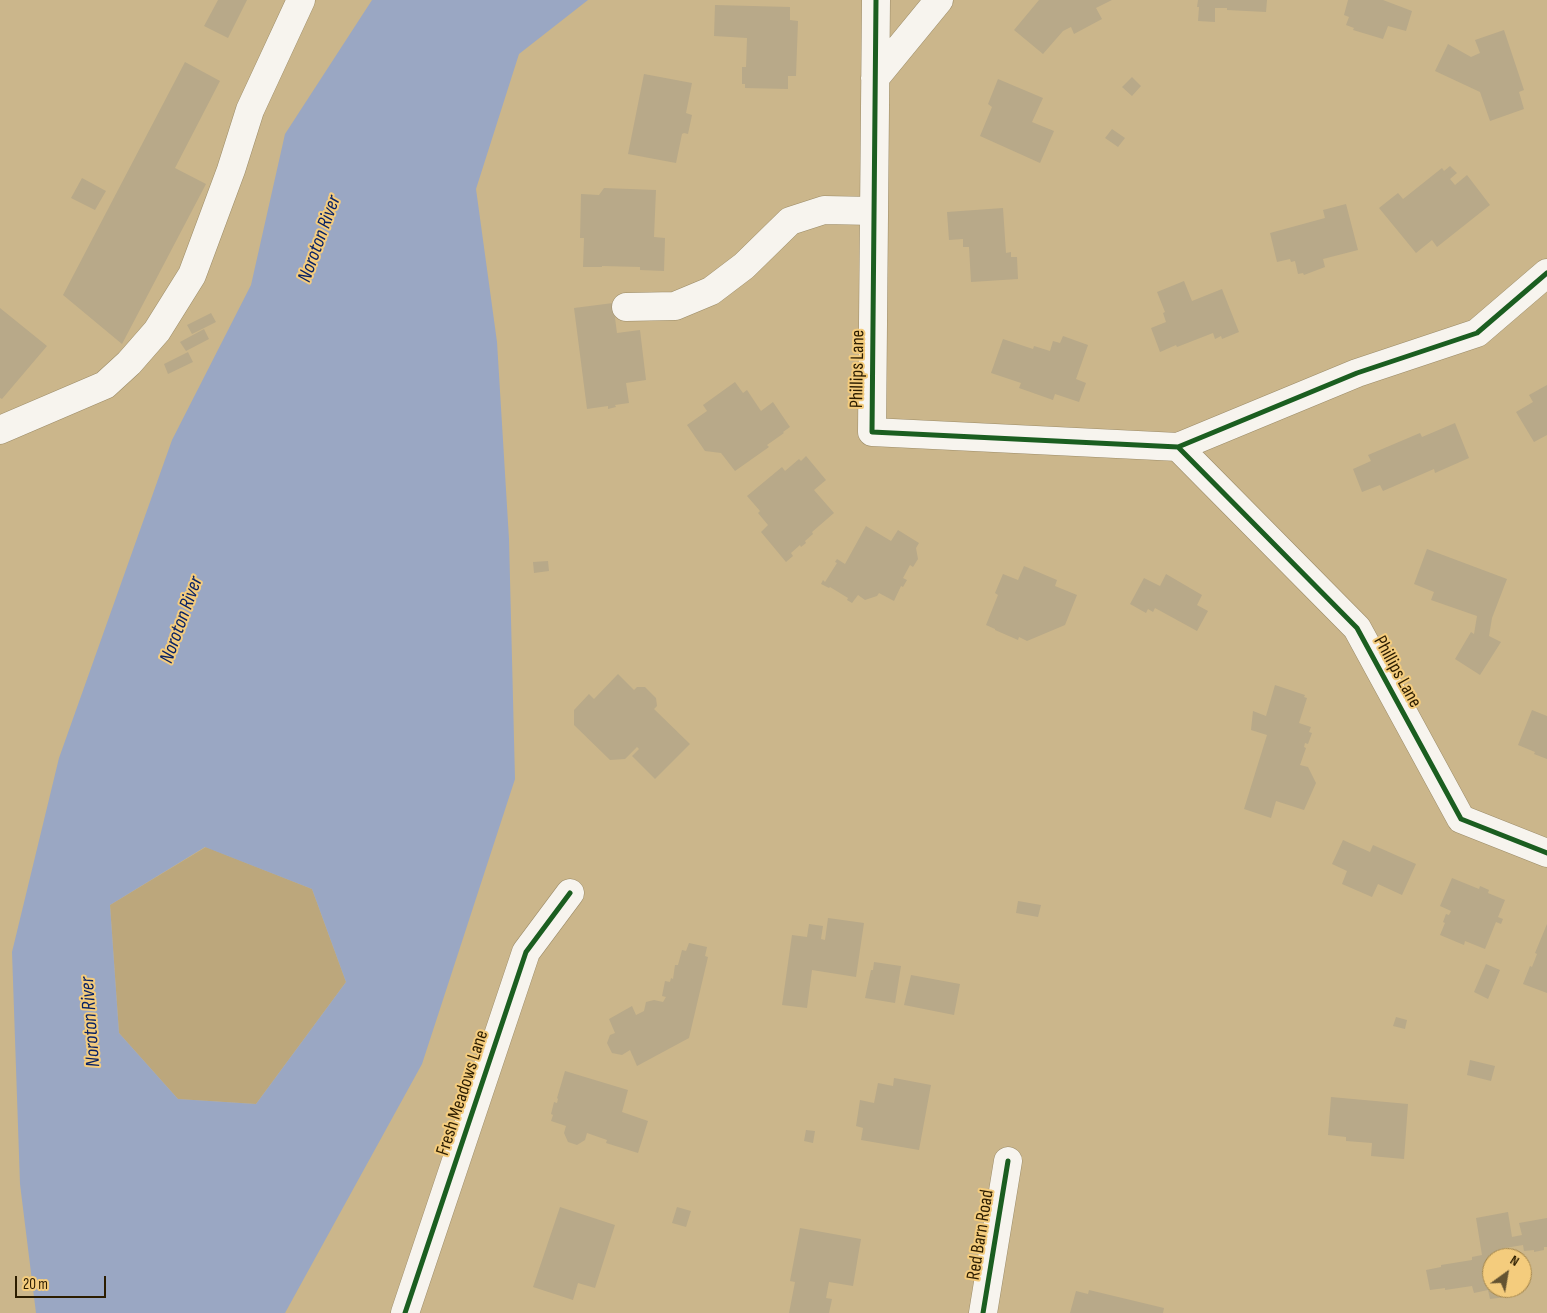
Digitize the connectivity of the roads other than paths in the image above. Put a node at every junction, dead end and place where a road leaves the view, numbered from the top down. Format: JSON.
{"nodes":[{"id":1,"x":301,"y":0,"type":"edge"},
{"id":2,"x":876,"y":0,"type":"edge"},
{"id":3,"x":939,"y":0,"type":"edge"},
{"id":4,"x":875,"y":78,"type":"junction"},
{"id":5,"x":874,"y":211,"type":"junction"},
{"id":6,"x":1547,"y":273,"type":"edge"},
{"id":7,"x":626,"y":307,"type":"dead end"},
{"id":8,"x":0,"y":430,"type":"edge"},
{"id":9,"x":1178,"y":447,"type":"junction"},
{"id":10,"x":1547,"y":852,"type":"edge"},
{"id":11,"x":570,"y":893,"type":"dead end"},
{"id":12,"x":1008,"y":1161,"type":"dead end"},
{"id":13,"x":405,"y":1313,"type":"edge"},
{"id":14,"x":983,"y":1313,"type":"edge"}],
"edges":[{"from":1,"to":8,"type":"street"},
{"from":2,"to":4,"type":"street","name":"Phillips Lane"},
{"from":3,"to":4,"type":"street"},
{"from":4,"to":5,"type":"street","name":"Phillips Lane"},
{"from":5,"to":7,"type":"street"},
{"from":5,"to":9,"type":"street","name":"Phillips Lane"},
{"from":6,"to":9,"type":"street","name":"Phillips Lane"},
{"from":9,"to":10,"type":"street","name":"Phillips Lane"},
{"from":11,"to":13,"type":"street","name":"Fresh Meadows Lane"},
{"from":12,"to":14,"type":"street","name":"Red Barn Road"}]}
